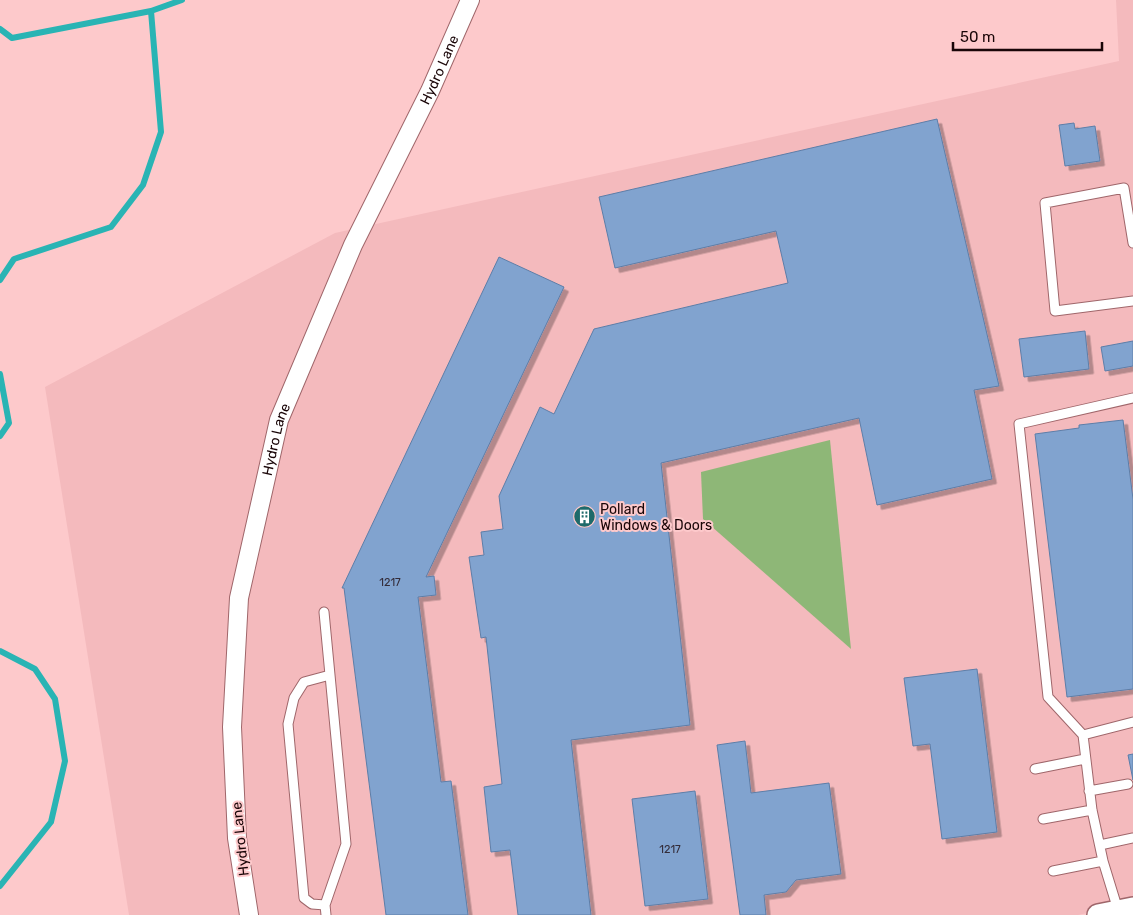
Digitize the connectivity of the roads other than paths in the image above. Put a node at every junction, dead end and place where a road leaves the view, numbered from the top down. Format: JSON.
{"nodes":[{"id":1,"x":470,"y":0,"type":"edge"},
{"id":2,"x":1133,"y":243,"type":"edge"},
{"id":3,"x":1133,"y":301,"type":"edge"},
{"id":4,"x":1133,"y":398,"type":"edge"},
{"id":5,"x":324,"y":612,"type":"dead end"},
{"id":6,"x":330,"y":675,"type":"junction"},
{"id":7,"x":1133,"y":722,"type":"edge"},
{"id":8,"x":1083,"y":734,"type":"junction"},
{"id":9,"x":1085,"y":759,"type":"junction"},
{"id":10,"x":1036,"y":770,"type":"dead end"},
{"id":11,"x":1128,"y":784,"type":"dead end"},
{"id":12,"x":1089,"y":792,"type":"junction"},
{"id":13,"x":1092,"y":810,"type":"junction"},
{"id":14,"x":1043,"y":819,"type":"dead end"},
{"id":15,"x":1133,"y":838,"type":"edge"},
{"id":16,"x":1100,"y":845,"type":"junction"},
{"id":17,"x":1103,"y":861,"type":"junction"},
{"id":18,"x":1053,"y":871,"type":"dead end"},
{"id":19,"x":324,"y":905,"type":"junction"},
{"id":20,"x":1116,"y":911,"type":"edge"},
{"id":21,"x":249,"y":915,"type":"edge"},
{"id":22,"x":326,"y":915,"type":"edge"}],
"edges":[{"from":1,"to":21,"type":"street","name":"Hydro Lane"},
{"from":2,"to":3,"type":"lane"},
{"from":4,"to":8,"type":"lane"},
{"from":5,"to":6,"type":"lane"},
{"from":6,"to":19,"type":"lane"},
{"from":6,"to":19,"type":"lane"},
{"from":7,"to":8,"type":"lane"},
{"from":8,"to":9,"type":"lane"},
{"from":9,"to":10,"type":"lane"},
{"from":9,"to":12,"type":"lane"},
{"from":11,"to":12,"type":"lane"},
{"from":12,"to":13,"type":"lane"},
{"from":13,"to":14,"type":"lane"},
{"from":13,"to":16,"type":"lane"},
{"from":15,"to":16,"type":"lane"},
{"from":16,"to":17,"type":"lane"},
{"from":17,"to":18,"type":"lane"},
{"from":17,"to":20,"type":"lane"},
{"from":19,"to":22,"type":"lane"}]}
